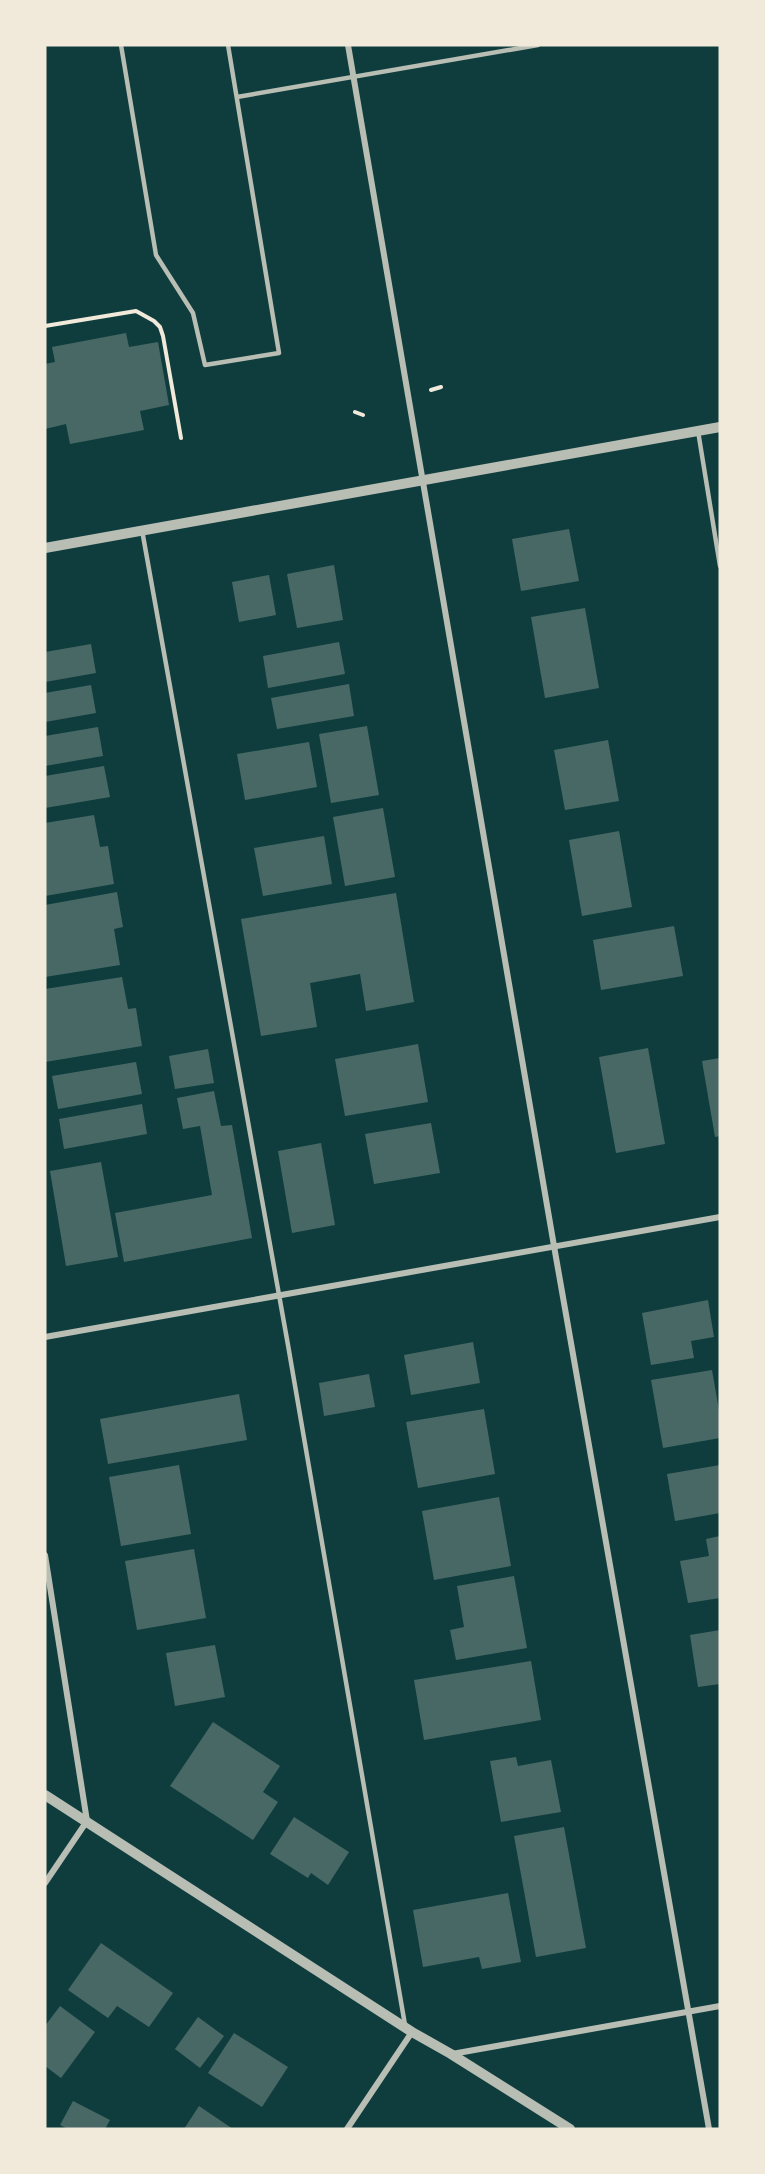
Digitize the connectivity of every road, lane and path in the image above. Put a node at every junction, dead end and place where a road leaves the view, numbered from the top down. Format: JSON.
{"nodes":[{"id":1,"x":121,"y":45,"type":"edge"},
{"id":2,"x":228,"y":45,"type":"edge"},
{"id":3,"x":348,"y":45,"type":"edge"},
{"id":4,"x":538,"y":45,"type":"edge"},
{"id":5,"x":353,"y":78,"type":"junction"},
{"id":6,"x":237,"y":97,"type":"junction"},
{"id":7,"x":45,"y":326,"type":"edge"},
{"id":8,"x":441,"y":387,"type":"dead end"},
{"id":9,"x":431,"y":390,"type":"dead end"},
{"id":10,"x":355,"y":412,"type":"dead end"},
{"id":11,"x":363,"y":415,"type":"dead end"},
{"id":12,"x":720,"y":427,"type":"edge"},
{"id":13,"x":698,"y":431,"type":"junction"},
{"id":14,"x":181,"y":438,"type":"dead end"},
{"id":15,"x":423,"y":480,"type":"junction"},
{"id":16,"x":142,"y":530,"type":"junction"},
{"id":17,"x":45,"y":548,"type":"edge"},
{"id":18,"x":720,"y":566,"type":"edge"},
{"id":19,"x":720,"y":1217,"type":"edge"},
{"id":20,"x":554,"y":1246,"type":"junction"},
{"id":21,"x":279,"y":1296,"type":"junction"},
{"id":22,"x":45,"y":1337,"type":"edge"},
{"id":23,"x":45,"y":1555,"type":"edge"},
{"id":24,"x":45,"y":1795,"type":"edge"},
{"id":25,"x":87,"y":1821,"type":"junction"},
{"id":26,"x":45,"y":1883,"type":"edge"},
{"id":27,"x":720,"y":2006,"type":"edge"},
{"id":28,"x":688,"y":2012,"type":"junction"},
{"id":29,"x":409,"y":2030,"type":"junction"},
{"id":30,"x":451,"y":2055,"type":"junction"},
{"id":31,"x":347,"y":2129,"type":"edge"},
{"id":32,"x":570,"y":2129,"type":"edge"},
{"id":33,"x":709,"y":2129,"type":"edge"}],
"edges":[{"from":1,"to":6,"type":"lane"},
{"from":2,"to":6,"type":"lane"},
{"from":3,"to":5,"type":"street"},
{"from":4,"to":5,"type":"lane"},
{"from":5,"to":6,"type":"lane"},
{"from":5,"to":15,"type":"street"},
{"from":7,"to":14,"type":"path"},
{"from":8,"to":9,"type":"path"},
{"from":10,"to":11,"type":"path"},
{"from":12,"to":13,"type":"street"},
{"from":13,"to":15,"type":"street"},
{"from":13,"to":18,"type":"lane"},
{"from":15,"to":16,"type":"street"},
{"from":15,"to":20,"type":"street"},
{"from":16,"to":17,"type":"street"},
{"from":16,"to":21,"type":"lane"},
{"from":19,"to":20,"type":"street"},
{"from":20,"to":21,"type":"street"},
{"from":20,"to":28,"type":"street"},
{"from":21,"to":22,"type":"street"},
{"from":21,"to":29,"type":"lane"},
{"from":23,"to":25,"type":"street"},
{"from":24,"to":25,"type":"street"},
{"from":25,"to":26,"type":"street"},
{"from":25,"to":29,"type":"street"},
{"from":27,"to":28,"type":"street"},
{"from":28,"to":30,"type":"street"},
{"from":28,"to":33,"type":"street"},
{"from":29,"to":30,"type":"street"},
{"from":29,"to":31,"type":"street"},
{"from":30,"to":32,"type":"street"}]}
